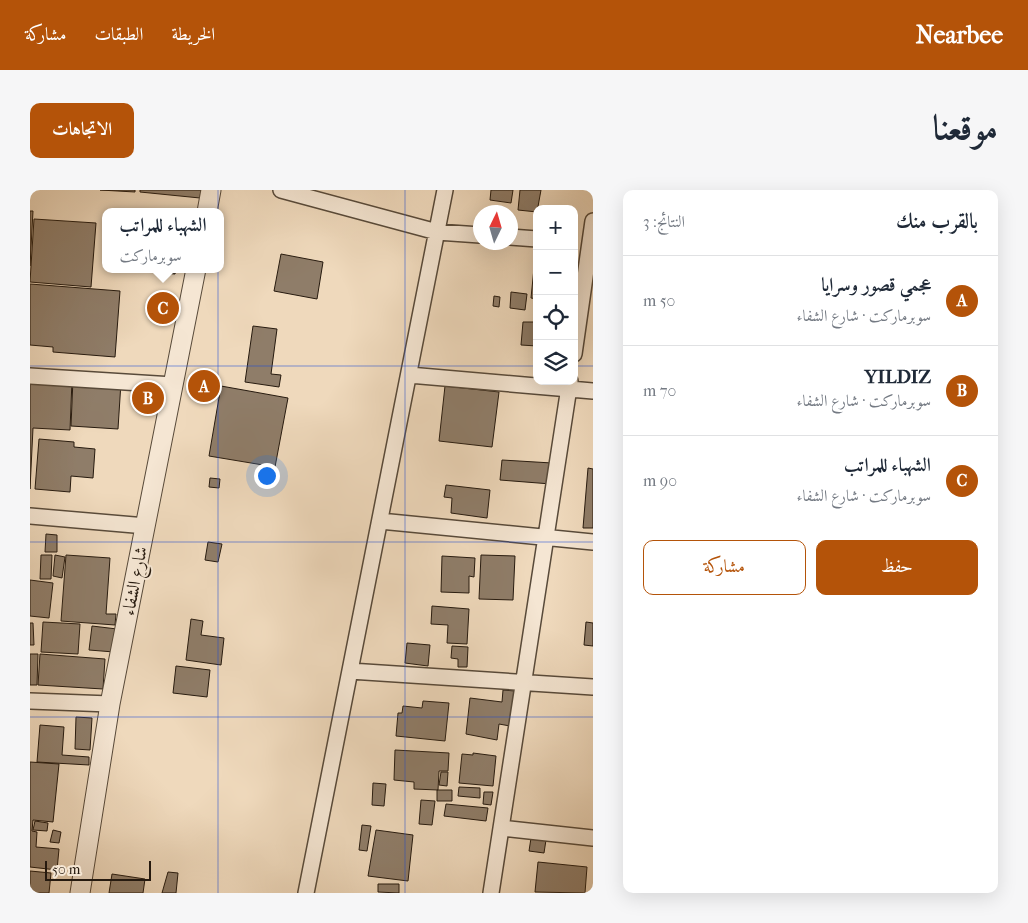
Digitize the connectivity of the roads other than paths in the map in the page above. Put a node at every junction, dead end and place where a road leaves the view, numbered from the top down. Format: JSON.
{"nodes":[{"id":1,"x":211,"y":190,"type":"edge"},
{"id":2,"x":281,"y":190,"type":"edge"},
{"id":3,"x":445,"y":190,"type":"edge"},
{"id":4,"x":208,"y":208,"type":"edge"},
{"id":5,"x":593,"y":221,"type":"edge"},
{"id":6,"x":437,"y":232,"type":"junction"},
{"id":7,"x":473,"y":235,"type":"edge"},
{"id":8,"x":518,"y":238,"type":"edge"},
{"id":9,"x":533,"y":239,"type":"edge"},
{"id":10,"x":578,"y":242,"type":"edge"},
{"id":11,"x":591,"y":243,"type":"edge"},
{"id":12,"x":195,"y":273,"type":"edge"},
{"id":13,"x":576,"y":340,"type":"edge"},
{"id":14,"x":409,"y":375,"type":"junction"},
{"id":15,"x":30,"y":376,"type":"edge"},
{"id":16,"x":533,"y":383,"type":"edge"},
{"id":17,"x":173,"y":385,"type":"junction"},
{"id":18,"x":570,"y":385,"type":"edge"},
{"id":19,"x":593,"y":391,"type":"edge"},
{"id":20,"x":30,"y":516,"type":"edge"},
{"id":21,"x":380,"y":521,"type":"junction"},
{"id":22,"x":146,"y":526,"type":"junction"},
{"id":23,"x":546,"y":538,"type":"junction"},
{"id":24,"x":593,"y":542,"type":"edge"},
{"id":25,"x":350,"y":670,"type":"junction"},
{"id":26,"x":524,"y":683,"type":"junction"},
{"id":27,"x":593,"y":687,"type":"edge"},
{"id":28,"x":30,"y":701,"type":"edge"},
{"id":29,"x":110,"y":704,"type":"junction"},
{"id":30,"x":501,"y":828,"type":"junction"},
{"id":31,"x":593,"y":838,"type":"edge"},
{"id":32,"x":80,"y":893,"type":"edge"},
{"id":33,"x":306,"y":893,"type":"edge"},
{"id":34,"x":491,"y":893,"type":"edge"}],
"edges":[{"from":1,"to":4,"type":"street"},
{"from":2,"to":6,"type":"street"},
{"from":3,"to":6,"type":"street"},
{"from":5,"to":11,"type":"street"},
{"from":6,"to":7,"type":"street"},
{"from":6,"to":14,"type":"street"},
{"from":8,"to":9,"type":"street"},
{"from":10,"to":11,"type":"street"},
{"from":11,"to":13,"type":"street"},
{"from":12,"to":17,"type":"street","name":"شارع الشفاء"},
{"from":14,"to":16,"type":"street"},
{"from":14,"to":21,"type":"street"},
{"from":15,"to":17,"type":"street"},
{"from":17,"to":22,"type":"street","name":"شارع الشفاء"},
{"from":18,"to":19,"type":"street"},
{"from":18,"to":23,"type":"street"},
{"from":20,"to":22,"type":"street"},
{"from":21,"to":23,"type":"street"},
{"from":21,"to":25,"type":"street"},
{"from":22,"to":29,"type":"street","name":"شارع الشفاء"},
{"from":23,"to":24,"type":"street"},
{"from":23,"to":26,"type":"street"},
{"from":25,"to":26,"type":"street"},
{"from":25,"to":33,"type":"street"},
{"from":26,"to":27,"type":"street"},
{"from":26,"to":30,"type":"street"},
{"from":28,"to":29,"type":"street"},
{"from":29,"to":32,"type":"street","name":"شارع الشفاء"},
{"from":30,"to":31,"type":"street"},
{"from":30,"to":34,"type":"street"}]}
